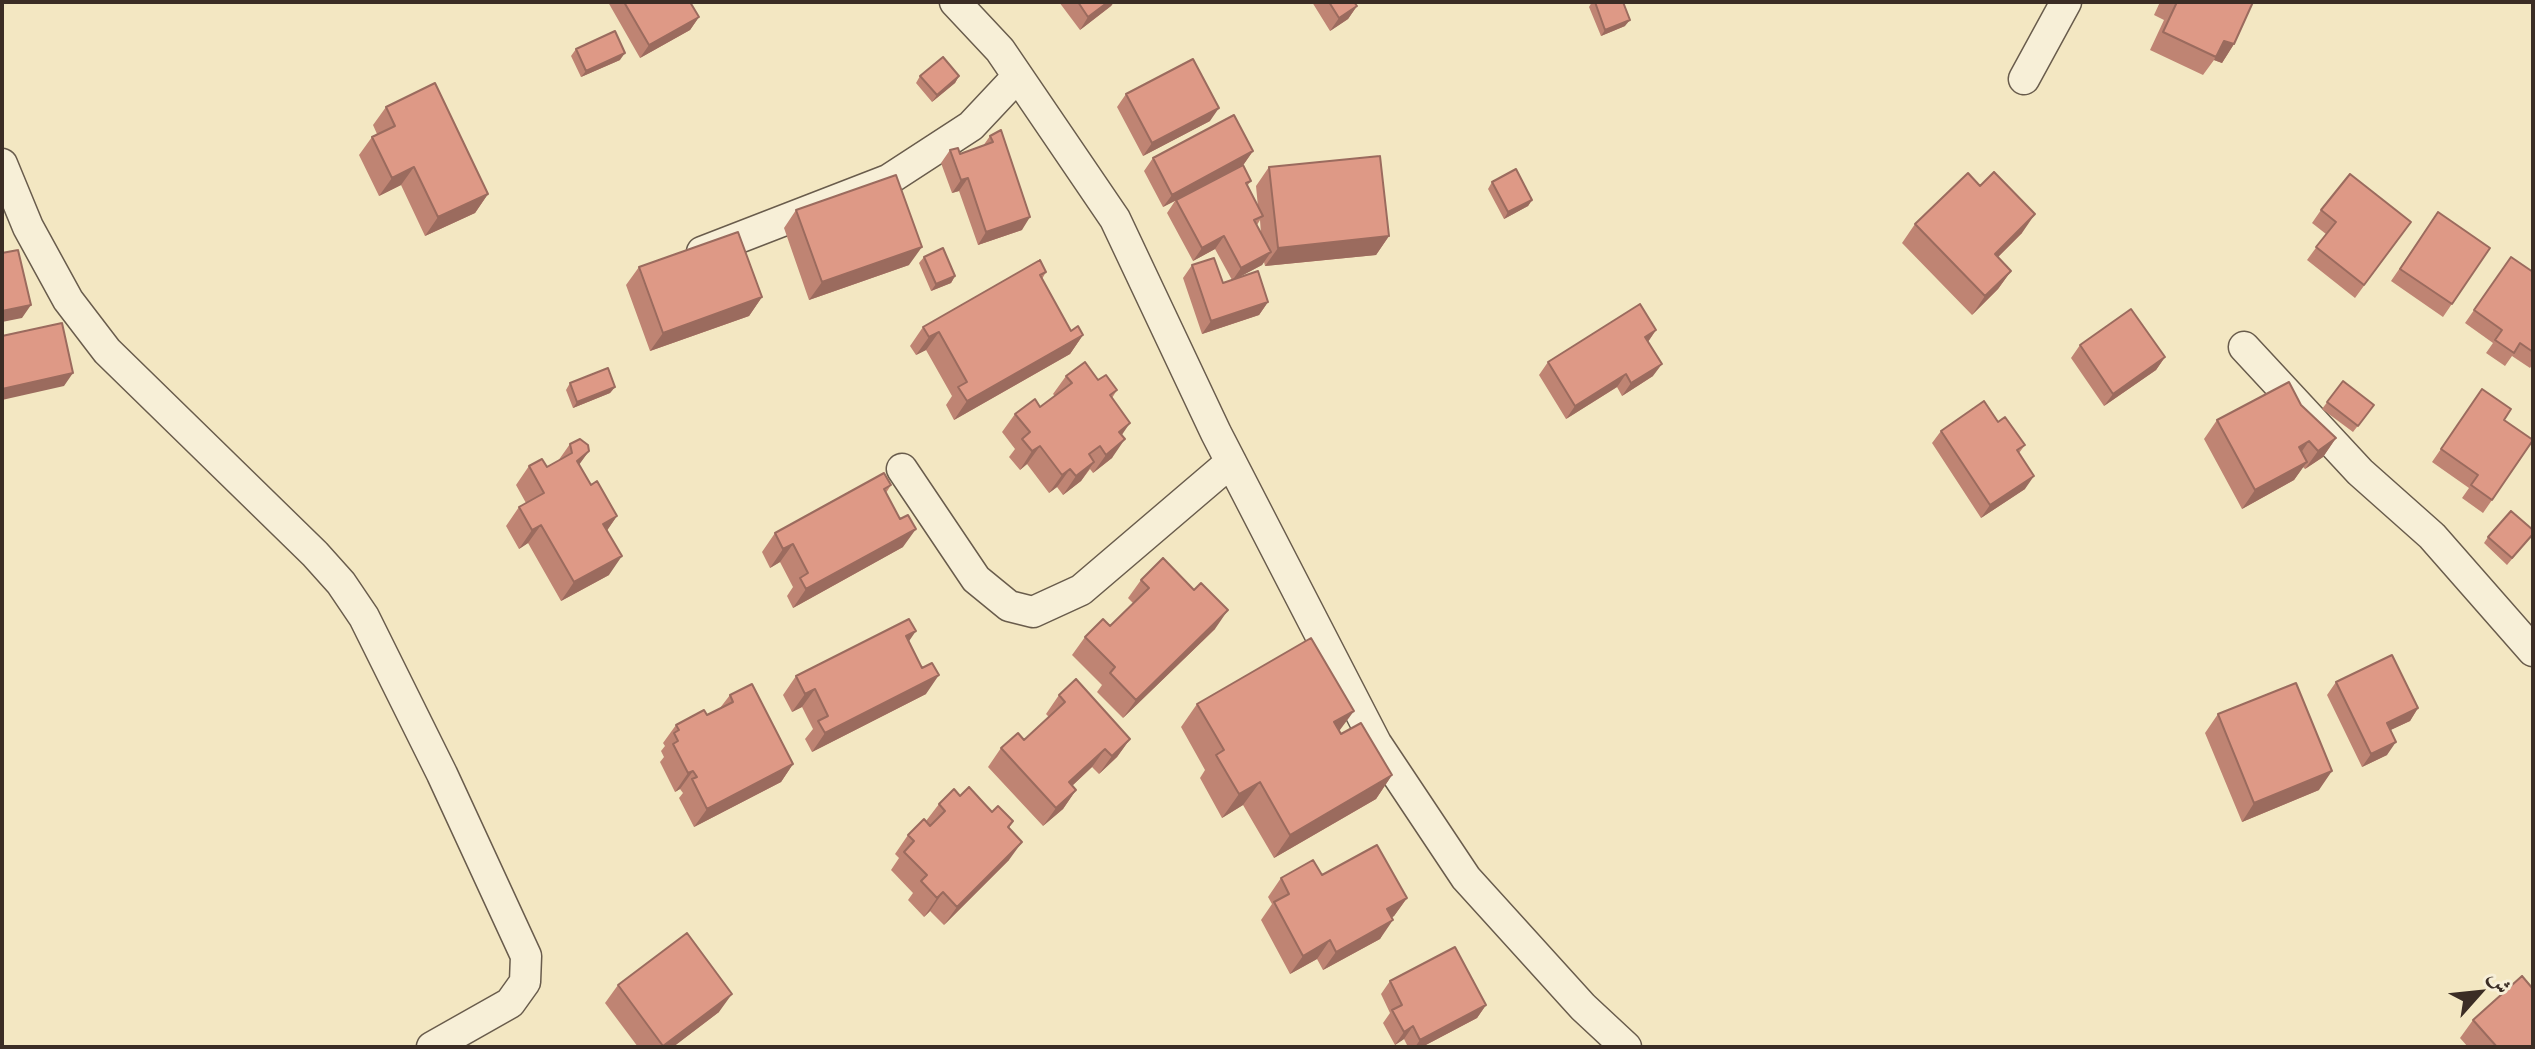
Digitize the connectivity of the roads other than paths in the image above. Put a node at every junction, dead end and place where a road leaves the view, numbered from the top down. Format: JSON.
{"nodes":[{"id":1,"x":955,"y":2,"type":"edge"},
{"id":2,"x":2066,"y":2,"type":"edge"},
{"id":3,"x":1017,"y":77,"type":"junction"},
{"id":4,"x":2024,"y":79,"type":"dead end"},
{"id":5,"x":2,"y":164,"type":"edge"},
{"id":6,"x":15,"y":230,"type":"edge"},
{"id":7,"x":675,"y":262,"type":"edge"},
{"id":8,"x":2244,"y":347,"type":"dead end"},
{"id":9,"x":1231,"y":462,"type":"junction"},
{"id":10,"x":902,"y":469,"type":"dead end"},
{"id":11,"x":2533,"y":651,"type":"edge"},
{"id":12,"x":432,"y":1047,"type":"edge"},
{"id":13,"x":1626,"y":1047,"type":"edge"}],
"edges":[{"from":1,"to":3,"type":"street"},
{"from":2,"to":4,"type":"street"},
{"from":3,"to":7,"type":"street"},
{"from":3,"to":9,"type":"street"},
{"from":5,"to":6,"type":"street"},
{"from":6,"to":12,"type":"street"},
{"from":8,"to":11,"type":"street"},
{"from":9,"to":10,"type":"street"},
{"from":9,"to":13,"type":"street"}]}
